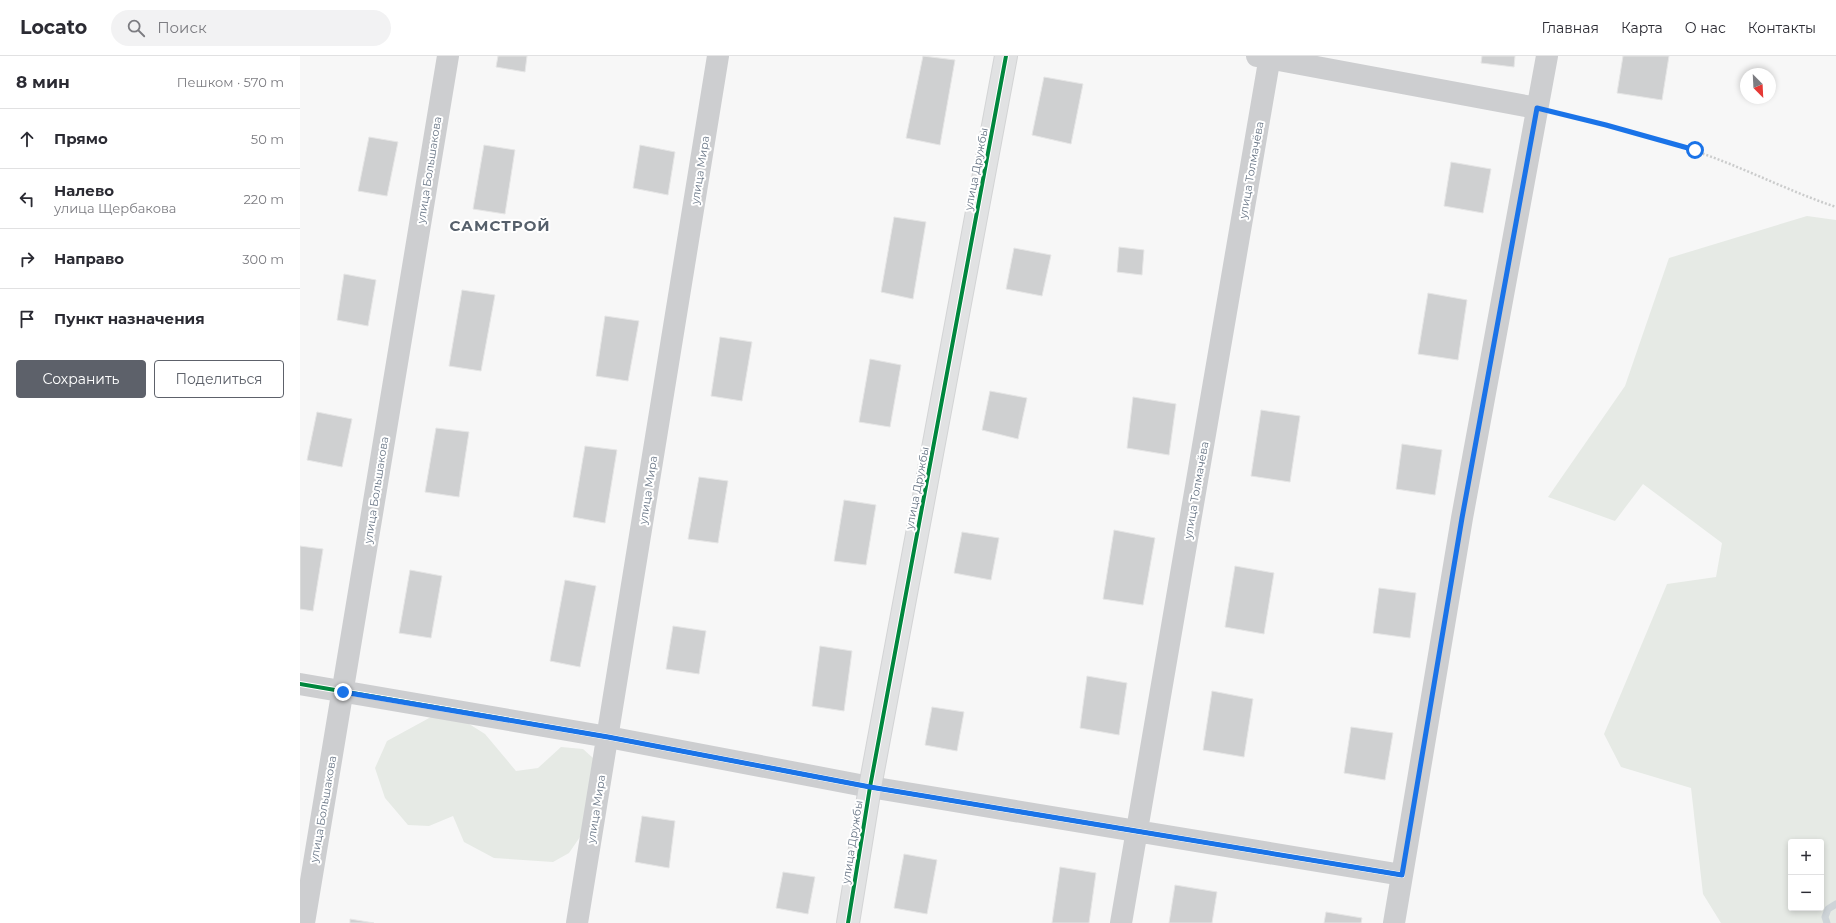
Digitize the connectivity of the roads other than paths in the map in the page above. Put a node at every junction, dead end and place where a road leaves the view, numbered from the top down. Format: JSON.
{"nodes":[{"id":1,"x":448,"y":56,"type":"edge"},
{"id":2,"x":718,"y":56,"type":"edge"},
{"id":3,"x":1006,"y":56,"type":"edge"},
{"id":4,"x":1547,"y":56,"type":"edge"},
{"id":5,"x":1266,"y":57,"type":"edge"},
{"id":6,"x":1537,"y":108,"type":"junction"},
{"id":7,"x":300,"y":684,"type":"edge"},
{"id":8,"x":343,"y":692,"type":"junction"},
{"id":9,"x":608,"y":737,"type":"junction"},
{"id":10,"x":870,"y":787,"type":"junction"},
{"id":11,"x":1137,"y":831,"type":"junction"},
{"id":12,"x":1402,"y":875,"type":"junction"},
{"id":13,"x":304,"y":923,"type":"edge"},
{"id":14,"x":578,"y":923,"type":"edge"},
{"id":15,"x":848,"y":923,"type":"edge"},
{"id":16,"x":1121,"y":923,"type":"edge"},
{"id":17,"x":1394,"y":923,"type":"edge"}],
"edges":[{"from":1,"to":8,"type":"street","name":"улица Большакова"},
{"from":2,"to":9,"type":"street","name":"улица Мира"},
{"from":3,"to":10,"type":"street","name":"улица Дружбы"},
{"from":4,"to":6,"type":"street"},
{"from":5,"to":6,"type":"street"},
{"from":5,"to":11,"type":"street","name":"улица Толмачёва"},
{"from":6,"to":12,"type":"street"},
{"from":7,"to":8,"type":"street"},
{"from":8,"to":9,"type":"street"},
{"from":8,"to":13,"type":"street","name":"улица Большакова"},
{"from":9,"to":10,"type":"street"},
{"from":9,"to":14,"type":"street","name":"улица Мира"},
{"from":10,"to":11,"type":"street"},
{"from":10,"to":15,"type":"street","name":"улица Дружбы"},
{"from":11,"to":12,"type":"street"},
{"from":11,"to":16,"type":"street","name":"улица Толмачёва"},
{"from":12,"to":17,"type":"street"}]}
